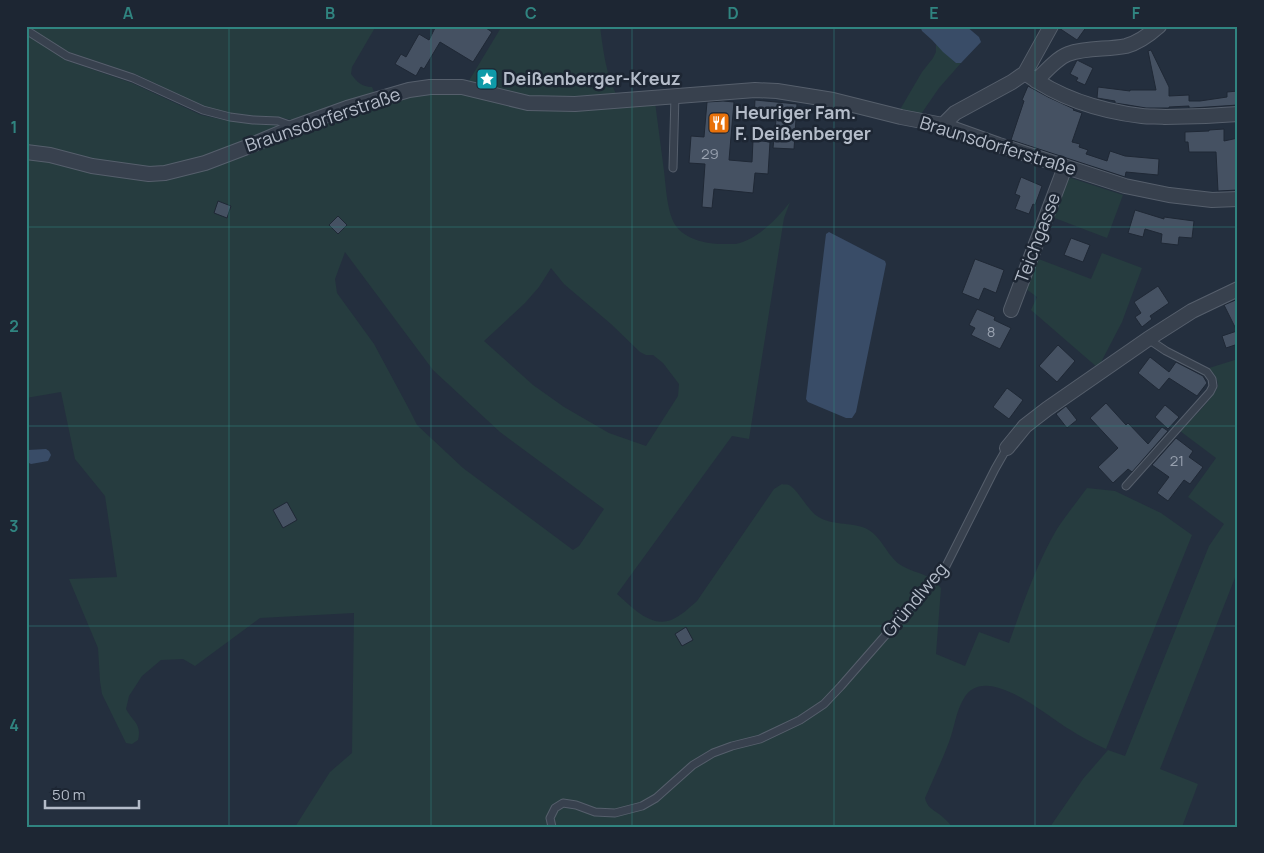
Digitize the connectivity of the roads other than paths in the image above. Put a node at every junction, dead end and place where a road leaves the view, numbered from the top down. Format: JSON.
{"nodes":[{"id":1,"x":1051,"y":26,"type":"edge"},
{"id":2,"x":1159,"y":26,"type":"edge"},
{"id":3,"x":26,"y":30,"type":"edge"},
{"id":4,"x":1030,"y":77,"type":"junction"},
{"id":5,"x":675,"y":96,"type":"junction"},
{"id":6,"x":1238,"y":114,"type":"edge"},
{"id":7,"x":943,"y":125,"type":"junction"},
{"id":8,"x":294,"y":127,"type":"junction"},
{"id":9,"x":26,"y":152,"type":"edge"},
{"id":10,"x":1065,"y":167,"type":"junction"},
{"id":11,"x":673,"y":168,"type":"dead end"},
{"id":12,"x":1238,"y":199,"type":"edge"},
{"id":13,"x":1238,"y":289,"type":"edge"},
{"id":14,"x":1011,"y":310,"type":"dead end"},
{"id":15,"x":1148,"y":339,"type":"junction"},
{"id":16,"x":1007,"y":448,"type":"joint"},
{"id":17,"x":1126,"y":486,"type":"dead end"},
{"id":18,"x":552,"y":827,"type":"edge"}],
"edges":[{"from":1,"to":4,"type":"street"},
{"from":2,"to":4,"type":"street"},
{"from":3,"to":8,"type":"lane"},
{"from":4,"to":6,"type":"street"},
{"from":4,"to":7,"type":"street"},
{"from":5,"to":7,"type":"street","name":"Braunsdorferstraße"},
{"from":5,"to":8,"type":"street","name":"Braunsdorferstraße"},
{"from":5,"to":11,"type":"lane"},
{"from":7,"to":10,"type":"street","name":"Braunsdorferstraße"},
{"from":8,"to":9,"type":"street","name":"Braunsdorferstraße"},
{"from":10,"to":12,"type":"street","name":"Braunsdorferstraße"},
{"from":10,"to":14,"type":"street","name":"Teichgasse"},
{"from":13,"to":15,"type":"street","name":"Gründlweg"},
{"from":15,"to":16,"type":"street","name":"Gründlweg"},
{"from":15,"to":17,"type":"lane"},
{"from":16,"to":18,"type":"lane","name":"Gründlweg"}]}
